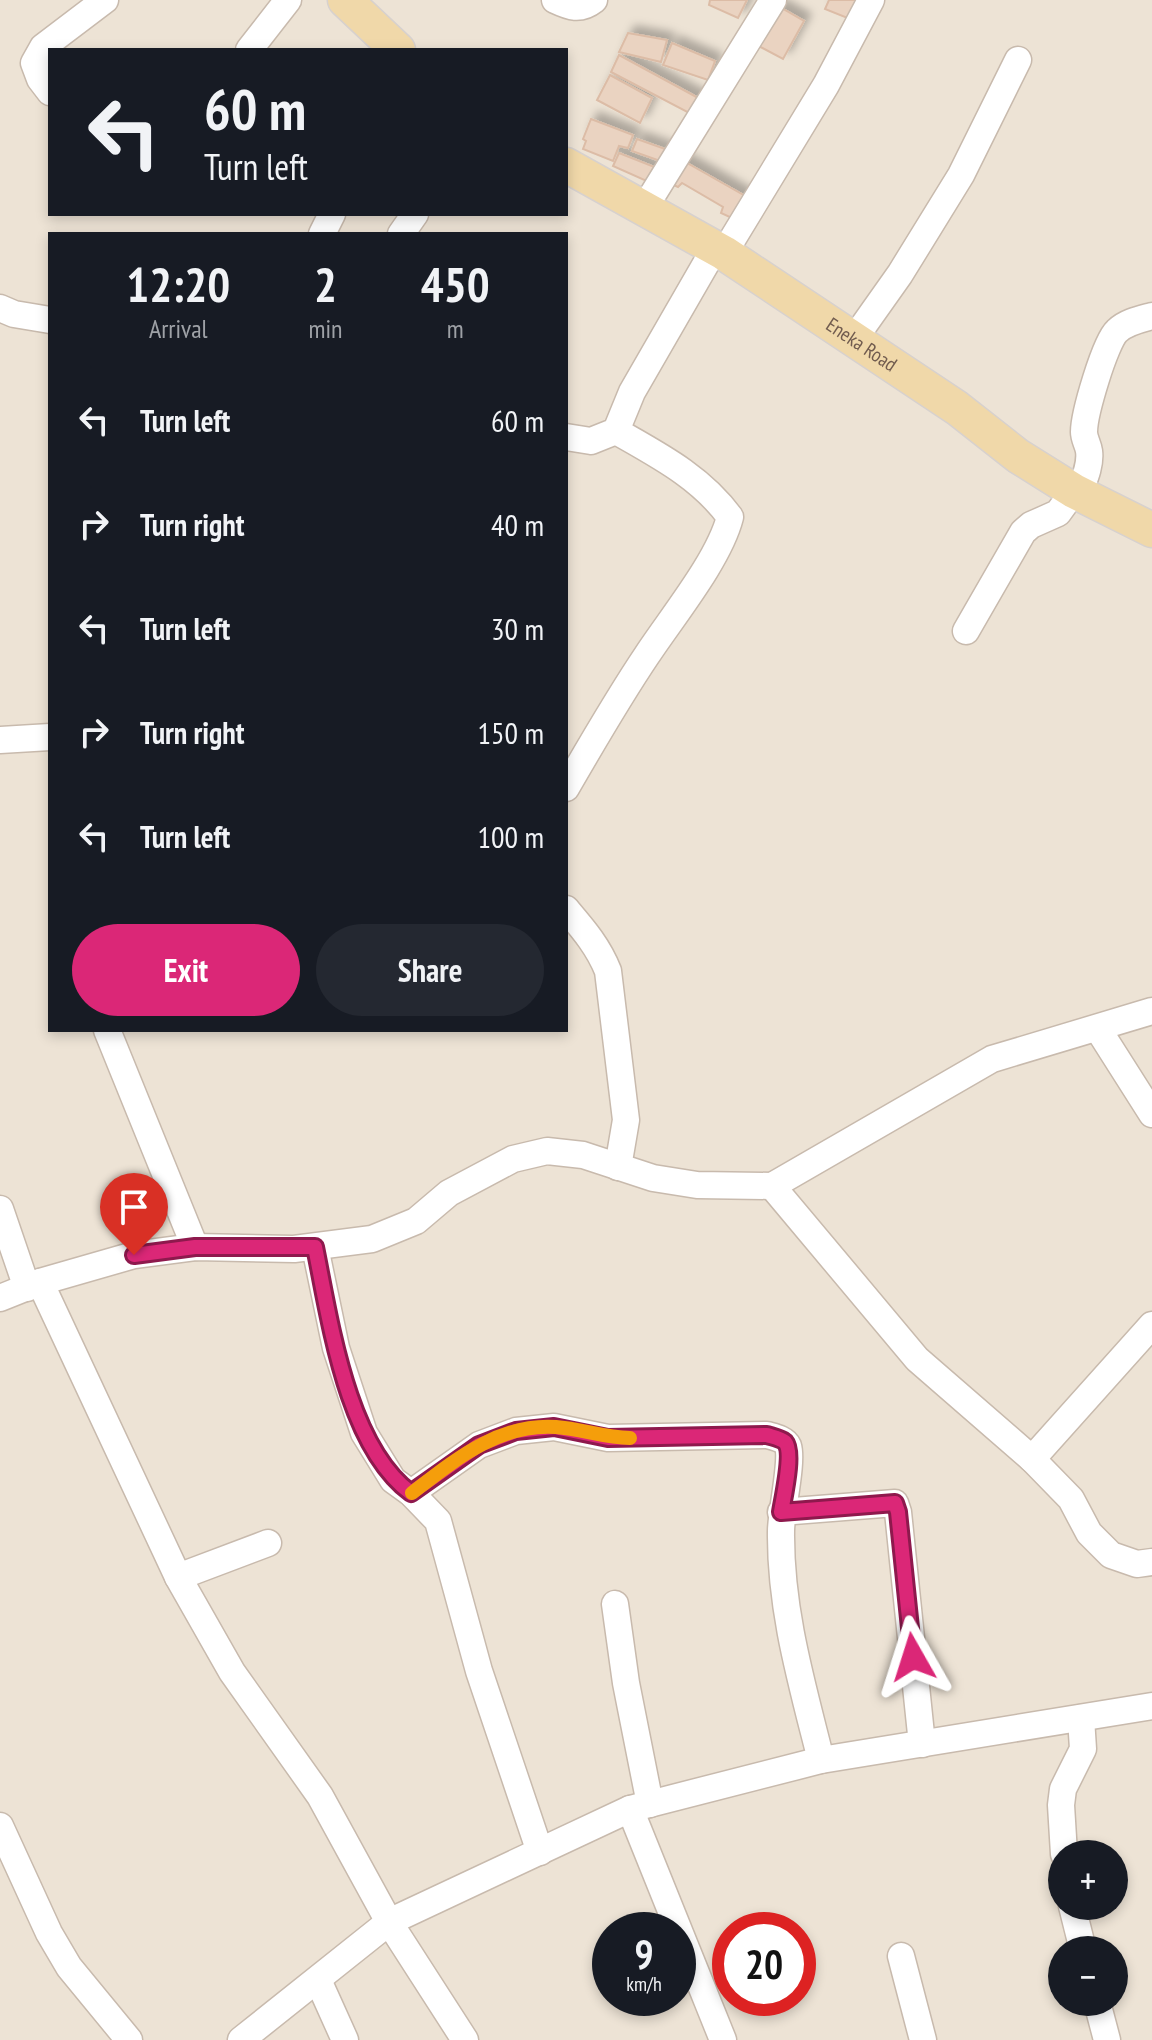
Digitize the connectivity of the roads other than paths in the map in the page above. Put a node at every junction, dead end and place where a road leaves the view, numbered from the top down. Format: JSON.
{"nodes":[{"id":1,"x":105,"y":0,"type":"edge"},
{"id":2,"x":288,"y":0,"type":"edge"},
{"id":3,"x":345,"y":0,"type":"edge"},
{"id":4,"x":555,"y":0,"type":"edge"},
{"id":5,"x":594,"y":0,"type":"edge"},
{"id":6,"x":773,"y":0,"type":"edge"},
{"id":7,"x":871,"y":0,"type":"edge"},
{"id":8,"x":251,"y":48,"type":"edge"},
{"id":9,"x":396,"y":48,"type":"edge"},
{"id":10,"x":1018,"y":60,"type":"dead end"},
{"id":11,"x":48,"y":89,"type":"edge"},
{"id":12,"x":568,"y":166,"type":"edge"},
{"id":13,"x":645,"y":207,"type":"junction"},
{"id":14,"x":719,"y":251,"type":"junction"},
{"id":15,"x":0,"y":308,"type":"edge"},
{"id":16,"x":1152,"y":316,"type":"edge"},
{"id":17,"x":48,"y":320,"type":"edge"},
{"id":18,"x":854,"y":339,"type":"junction"},
{"id":19,"x":616,"y":431,"type":"junction"},
{"id":20,"x":568,"y":437,"type":"edge"},
{"id":21,"x":1077,"y":492,"type":"junction"},
{"id":22,"x":1152,"y":530,"type":"edge"},
{"id":23,"x":966,"y":631,"type":"dead end"},
{"id":24,"x":48,"y":737,"type":"edge"},
{"id":25,"x":0,"y":740,"type":"edge"},
{"id":26,"x":568,"y":785,"type":"edge"},
{"id":27,"x":568,"y":911,"type":"edge"},
{"id":28,"x":1152,"y":1011,"type":"edge"},
{"id":29,"x":1098,"y":1029,"type":"junction"},
{"id":30,"x":108,"y":1032,"type":"edge"},
{"id":31,"x":1152,"y":1114,"type":"edge"},
{"id":32,"x":618,"y":1167,"type":"junction"},
{"id":33,"x":772,"y":1186,"type":"junction"},
{"id":34,"x":0,"y":1209,"type":"edge"},
{"id":35,"x":195,"y":1247,"type":"junction"},
{"id":36,"x":315,"y":1247,"type":"junction"},
{"id":37,"x":34,"y":1285,"type":"junction"},
{"id":38,"x":0,"y":1298,"type":"edge"},
{"id":39,"x":1152,"y":1325,"type":"edge"},
{"id":40,"x":1032,"y":1459,"type":"junction"},
{"id":41,"x":411,"y":1493,"type":"junction"},
{"id":42,"x":781,"y":1512,"type":"junction"},
{"id":43,"x":268,"y":1543,"type":"dead end"},
{"id":44,"x":1152,"y":1562,"type":"edge"},
{"id":45,"x":178,"y":1577,"type":"junction"},
{"id":46,"x":615,"y":1604,"type":"dead end"},
{"id":47,"x":1152,"y":1706,"type":"edge"},
{"id":48,"x":1081,"y":1718,"type":"junction"},
{"id":49,"x":922,"y":1744,"type":"junction"},
{"id":50,"x":821,"y":1760,"type":"junction"},
{"id":51,"x":640,"y":1807,"type":"junction"},
{"id":52,"x":0,"y":1826,"type":"edge"},
{"id":53,"x":1063,"y":1840,"type":"edge"},
{"id":54,"x":540,"y":1852,"type":"junction"},
{"id":55,"x":389,"y":1922,"type":"junction"},
{"id":56,"x":901,"y":1956,"type":"dead end"},
{"id":57,"x":318,"y":1980,"type":"junction"},
{"id":58,"x":1101,"y":2016,"type":"edge"},
{"id":59,"x":129,"y":2040,"type":"edge"},
{"id":60,"x":241,"y":2040,"type":"edge"},
{"id":61,"x":345,"y":2040,"type":"edge"},
{"id":62,"x":465,"y":2040,"type":"edge"},
{"id":63,"x":723,"y":2040,"type":"edge"},
{"id":64,"x":923,"y":2040,"type":"edge"},
{"id":65,"x":1107,"y":2040,"type":"edge"}],
"edges":[{"from":1,"to":11,"type":"street"},
{"from":2,"to":8,"type":"street"},
{"from":3,"to":9,"type":"main road"},
{"from":4,"to":5,"type":"street"},
{"from":6,"to":13,"type":"street"},
{"from":7,"to":14,"type":"street"},
{"from":10,"to":18,"type":"street"},
{"from":12,"to":13,"type":"main road","name":"Eneka Road"},
{"from":13,"to":14,"type":"main road","name":"Eneka Road"},
{"from":14,"to":18,"type":"main road","name":"Eneka Road"},
{"from":14,"to":19,"type":"street"},
{"from":15,"to":17,"type":"street"},
{"from":16,"to":21,"type":"street"},
{"from":18,"to":21,"type":"main road","name":"Eneka Road"},
{"from":19,"to":20,"type":"street"},
{"from":19,"to":26,"type":"street"},
{"from":21,"to":22,"type":"main road","name":"Eneka Road"},
{"from":21,"to":23,"type":"street"},
{"from":24,"to":25,"type":"street"},
{"from":27,"to":32,"type":"street"},
{"from":28,"to":29,"type":"street"},
{"from":29,"to":31,"type":"street"},
{"from":29,"to":33,"type":"street"},
{"from":30,"to":35,"type":"street"},
{"from":32,"to":33,"type":"street"},
{"from":32,"to":36,"type":"street"},
{"from":33,"to":40,"type":"street"},
{"from":34,"to":37,"type":"street"},
{"from":35,"to":36,"type":"street"},
{"from":35,"to":37,"type":"street"},
{"from":36,"to":41,"type":"street"},
{"from":37,"to":38,"type":"street"},
{"from":37,"to":45,"type":"street"},
{"from":39,"to":40,"type":"street"},
{"from":40,"to":44,"type":"street"},
{"from":41,"to":42,"type":"street"},
{"from":41,"to":54,"type":"street"},
{"from":42,"to":49,"type":"street"},
{"from":42,"to":50,"type":"street"},
{"from":43,"to":45,"type":"street"},
{"from":45,"to":55,"type":"street"},
{"from":46,"to":51,"type":"street"},
{"from":47,"to":48,"type":"street"},
{"from":48,"to":49,"type":"street"},
{"from":48,"to":53,"type":"street"},
{"from":49,"to":50,"type":"street"},
{"from":50,"to":51,"type":"street"},
{"from":51,"to":54,"type":"street"},
{"from":51,"to":63,"type":"street"},
{"from":52,"to":59,"type":"street"},
{"from":54,"to":55,"type":"street"},
{"from":55,"to":57,"type":"street"},
{"from":55,"to":62,"type":"street"},
{"from":56,"to":64,"type":"street"},
{"from":57,"to":60,"type":"street"},
{"from":57,"to":61,"type":"street"},
{"from":58,"to":65,"type":"street"}]}
